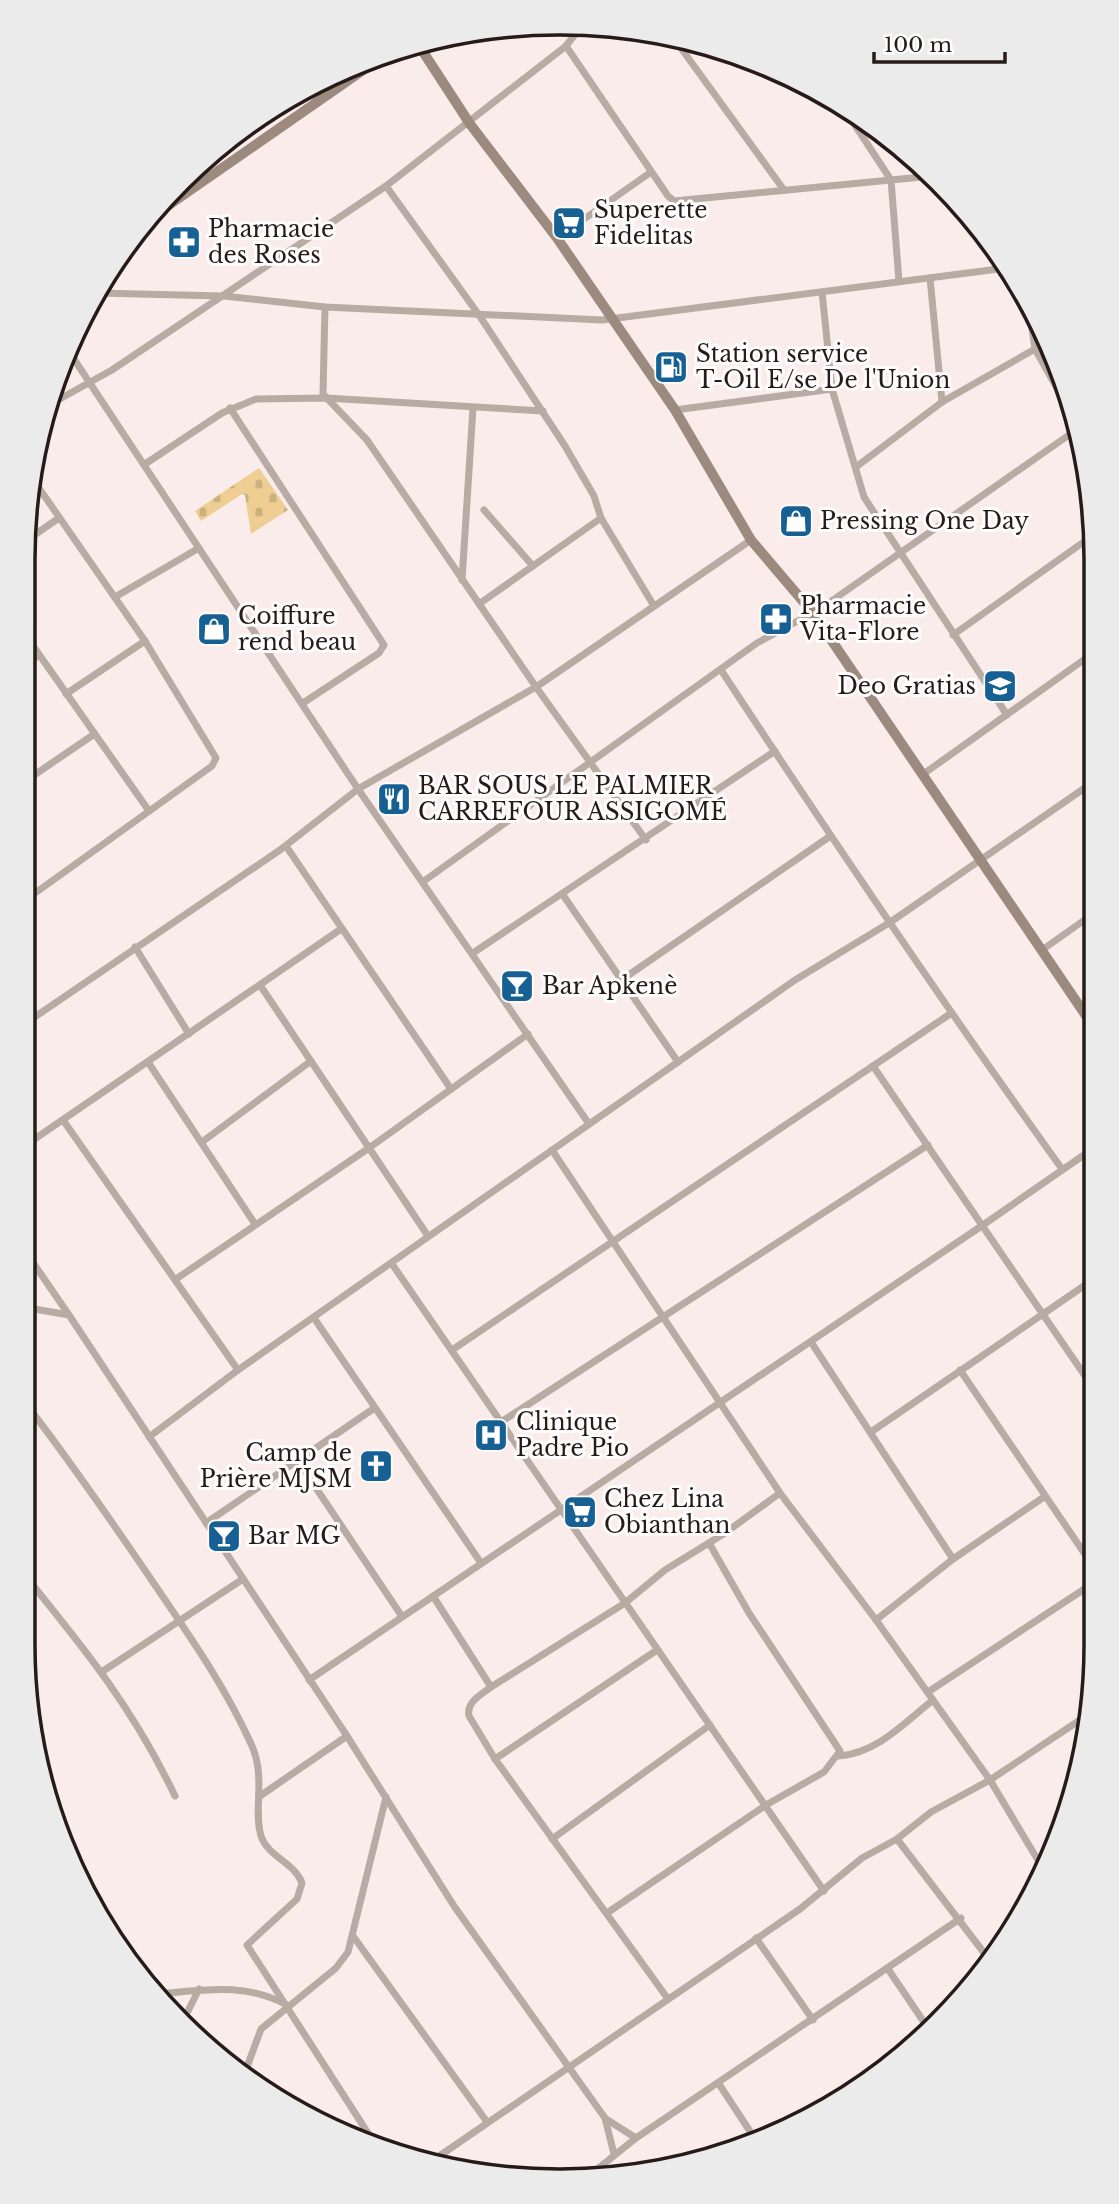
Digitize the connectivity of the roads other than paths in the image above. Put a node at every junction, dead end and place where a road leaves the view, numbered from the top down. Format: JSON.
{"nodes":[{"id":1,"x":574,"y":35,"type":"edge"},
{"id":2,"x":566,"y":46,"type":"junction"},
{"id":3,"x":687,"y":51,"type":"edge"},
{"id":4,"x":424,"y":53,"type":"edge"},
{"id":5,"x":350,"y":79,"type":"edge"},
{"id":6,"x":470,"y":124,"type":"junction"},
{"id":7,"x":856,"y":126,"type":"edge"},
{"id":8,"x":651,"y":172,"type":"junction"},
{"id":9,"x":918,"y":177,"type":"edge"},
{"id":10,"x":891,"y":180,"type":"junction"},
{"id":11,"x":386,"y":186,"type":"junction"},
{"id":12,"x":784,"y":190,"type":"junction"},
{"id":13,"x":183,"y":195,"type":"edge"},
{"id":14,"x":557,"y":238,"type":"junction"},
{"id":15,"x":997,"y":269,"type":"edge"},
{"id":16,"x":930,"y":278,"type":"junction"},
{"id":17,"x":899,"y":281,"type":"junction"},
{"id":18,"x":822,"y":292,"type":"junction"},
{"id":19,"x":107,"y":293,"type":"edge"},
{"id":20,"x":225,"y":296,"type":"junction"},
{"id":21,"x":325,"y":307,"type":"junction"},
{"id":22,"x":479,"y":315,"type":"junction"},
{"id":23,"x":612,"y":319,"type":"junction"},
{"id":24,"x":1033,"y":334,"type":"edge"},
{"id":25,"x":1035,"y":349,"type":"junction"},
{"id":26,"x":75,"y":360,"type":"edge"},
{"id":27,"x":1045,"y":366,"type":"joint"},
{"id":28,"x":1050,"y":375,"type":"edge"},
{"id":29,"x":91,"y":383,"type":"junction"},
{"id":30,"x":832,"y":389,"type":"junction"},
{"id":31,"x":61,"y":396,"type":"edge"},
{"id":32,"x":326,"y":398,"type":"junction"},
{"id":33,"x":942,"y":402,"type":"junction"},
{"id":34,"x":230,"y":408,"type":"junction"},
{"id":35,"x":472,"y":408,"type":"junction"},
{"id":36,"x":675,"y":410,"type":"junction"},
{"id":37,"x":543,"y":411,"type":"junction"},
{"id":38,"x":1069,"y":435,"type":"edge"},
{"id":39,"x":145,"y":464,"type":"junction"},
{"id":40,"x":856,"y":467,"type":"junction"},
{"id":41,"x":39,"y":489,"type":"edge"},
{"id":42,"x":484,"y":510,"type":"dead end"},
{"id":43,"x":59,"y":518,"type":"junction"},
{"id":44,"x":601,"y":518,"type":"junction"},
{"id":45,"x":36,"y":534,"type":"edge"},
{"id":46,"x":751,"y":540,"type":"junction"},
{"id":47,"x":1083,"y":542,"type":"edge"},
{"id":48,"x":199,"y":548,"type":"junction"},
{"id":49,"x":900,"y":552,"type":"junction"},
{"id":50,"x":533,"y":566,"type":"junction"},
{"id":51,"x":462,"y":580,"type":"junction"},
{"id":52,"x":115,"y":597,"type":"junction"},
{"id":53,"x":479,"y":604,"type":"junction"},
{"id":54,"x":654,"y":606,"type":"junction"},
{"id":55,"x":813,"y":613,"type":"junction"},
{"id":56,"x":953,"y":635,"type":"junction"},
{"id":57,"x":145,"y":641,"type":"junction"},
{"id":58,"x":35,"y":649,"type":"edge"},
{"id":59,"x":39,"y":655,"type":"junction"},
{"id":60,"x":35,"y":658,"type":"edge"},
{"id":61,"x":1084,"y":660,"type":"edge"},
{"id":62,"x":721,"y":670,"type":"junction"},
{"id":63,"x":536,"y":687,"type":"junction"},
{"id":64,"x":66,"y":694,"type":"junction"},
{"id":65,"x":303,"y":703,"type":"junction"},
{"id":66,"x":1007,"y":715,"type":"junction"},
{"id":67,"x":93,"y":735,"type":"junction"},
{"id":68,"x":775,"y":751,"type":"junction"},
{"id":69,"x":590,"y":761,"type":"junction"},
{"id":70,"x":35,"y":775,"type":"edge"},
{"id":71,"x":922,"y":775,"type":"junction"},
{"id":72,"x":358,"y":789,"type":"junction"},
{"id":73,"x":1084,"y":789,"type":"edge"},
{"id":74,"x":149,"y":811,"type":"junction"},
{"id":75,"x":829,"y":837,"type":"junction"},
{"id":76,"x":646,"y":840,"type":"junction"},
{"id":77,"x":286,"y":846,"type":"junction"},
{"id":78,"x":981,"y":860,"type":"junction"},
{"id":79,"x":424,"y":881,"type":"junction"},
{"id":80,"x":35,"y":892,"type":"edge"},
{"id":81,"x":563,"y":895,"type":"junction"},
{"id":82,"x":1084,"y":920,"type":"edge"},
{"id":83,"x":889,"y":923,"type":"junction"},
{"id":84,"x":341,"y":929,"type":"junction"},
{"id":85,"x":135,"y":947,"type":"junction"},
{"id":86,"x":1042,"y":950,"type":"junction"},
{"id":87,"x":473,"y":953,"type":"junction"},
{"id":88,"x":620,"y":981,"type":"junction"},
{"id":89,"x":260,"y":985,"type":"junction"},
{"id":90,"x":1084,"y":1013,"type":"edge"},
{"id":91,"x":950,"y":1014,"type":"junction"},
{"id":92,"x":35,"y":1017,"type":"edge"},
{"id":93,"x":189,"y":1034,"type":"junction"},
{"id":94,"x":528,"y":1034,"type":"junction"},
{"id":95,"x":311,"y":1061,"type":"junction"},
{"id":96,"x":148,"y":1062,"type":"junction"},
{"id":97,"x":678,"y":1062,"type":"junction"},
{"id":98,"x":873,"y":1066,"type":"junction"},
{"id":99,"x":451,"y":1089,"type":"junction"},
{"id":100,"x":63,"y":1120,"type":"junction"},
{"id":101,"x":589,"y":1124,"type":"junction"},
{"id":102,"x":35,"y":1139,"type":"edge"},
{"id":103,"x":202,"y":1142,"type":"junction"},
{"id":104,"x":928,"y":1145,"type":"junction"},
{"id":105,"x":369,"y":1148,"type":"junction"},
{"id":106,"x":552,"y":1150,"type":"junction"},
{"id":107,"x":1084,"y":1154,"type":"edge"},
{"id":108,"x":1062,"y":1169,"type":"junction"},
{"id":109,"x":255,"y":1224,"type":"junction"},
{"id":110,"x":983,"y":1225,"type":"junction"},
{"id":111,"x":428,"y":1236,"type":"junction"},
{"id":112,"x":614,"y":1239,"type":"junction"},
{"id":113,"x":392,"y":1264,"type":"junction"},
{"id":114,"x":35,"y":1265,"type":"edge"},
{"id":115,"x":176,"y":1279,"type":"junction"},
{"id":116,"x":1084,"y":1286,"type":"edge"},
{"id":117,"x":35,"y":1309,"type":"edge"},
{"id":118,"x":1043,"y":1314,"type":"junction"},
{"id":119,"x":69,"y":1315,"type":"junction"},
{"id":120,"x":664,"y":1317,"type":"junction"},
{"id":121,"x":314,"y":1318,"type":"junction"},
{"id":122,"x":811,"y":1342,"type":"junction"},
{"id":123,"x":452,"y":1350,"type":"junction"},
{"id":124,"x":238,"y":1370,"type":"junction"},
{"id":125,"x":960,"y":1370,"type":"junction"},
{"id":126,"x":1084,"y":1374,"type":"edge"},
{"id":127,"x":722,"y":1401,"type":"junction"},
{"id":128,"x":373,"y":1409,"type":"junction"},
{"id":129,"x":35,"y":1416,"type":"edge"},
{"id":130,"x":501,"y":1422,"type":"junction"},
{"id":131,"x":871,"y":1432,"type":"junction"},
{"id":132,"x":149,"y":1437,"type":"junction"},
{"id":133,"x":298,"y":1461,"type":"junction"},
{"id":134,"x":780,"y":1493,"type":"junction"},
{"id":135,"x":1044,"y":1497,"type":"junction"},
{"id":136,"x":562,"y":1511,"type":"junction"},
{"id":137,"x":206,"y":1523,"type":"junction"},
{"id":138,"x":709,"y":1543,"type":"junction"},
{"id":139,"x":1084,"y":1553,"type":"edge"},
{"id":140,"x":953,"y":1559,"type":"junction"},
{"id":141,"x":481,"y":1563,"type":"junction"},
{"id":142,"x":243,"y":1579,"type":"junction"},
{"id":143,"x":35,"y":1588,"type":"edge"},
{"id":144,"x":1084,"y":1589,"type":"edge"},
{"id":145,"x":433,"y":1595,"type":"junction"},
{"id":146,"x":625,"y":1603,"type":"junction"},
{"id":147,"x":401,"y":1615,"type":"junction"},
{"id":148,"x":876,"y":1620,"type":"junction"},
{"id":149,"x":180,"y":1621,"type":"junction"},
{"id":150,"x":657,"y":1650,"type":"junction"},
{"id":151,"x":103,"y":1671,"type":"junction"},
{"id":152,"x":309,"y":1680,"type":"junction"},
{"id":153,"x":491,"y":1687,"type":"junction"},
{"id":154,"x":928,"y":1692,"type":"junction"},
{"id":155,"x":933,"y":1700,"type":"junction"},
{"id":156,"x":1079,"y":1721,"type":"edge"},
{"id":157,"x":710,"y":1725,"type":"junction"},
{"id":158,"x":347,"y":1736,"type":"junction"},
{"id":159,"x":839,"y":1756,"type":"junction"},
{"id":160,"x":495,"y":1759,"type":"junction"},
{"id":161,"x":990,"y":1780,"type":"junction"},
{"id":162,"x":175,"y":1796,"type":"dead end"},
{"id":163,"x":260,"y":1796,"type":"junction"},
{"id":164,"x":386,"y":1796,"type":"junction"},
{"id":165,"x":766,"y":1805,"type":"junction"},
{"id":166,"x":552,"y":1839,"type":"junction"},
{"id":167,"x":897,"y":1839,"type":"junction"},
{"id":168,"x":1037,"y":1860,"type":"edge"},
{"id":169,"x":824,"y":1891,"type":"junction"},
{"id":170,"x":607,"y":1913,"type":"junction"},
{"id":171,"x":961,"y":1919,"type":"junction"},
{"id":172,"x":353,"y":1937,"type":"junction"},
{"id":173,"x":756,"y":1938,"type":"junction"},
{"id":174,"x":984,"y":1952,"type":"edge"},
{"id":175,"x":888,"y":1969,"type":"junction"},
{"id":176,"x":199,"y":1989,"type":"junction"},
{"id":177,"x":168,"y":1993,"type":"edge"},
{"id":178,"x":668,"y":1999,"type":"junction"},
{"id":179,"x":289,"y":2006,"type":"junction"},
{"id":180,"x":187,"y":2013,"type":"edge"},
{"id":181,"x":813,"y":2020,"type":"junction"},
{"id":182,"x":923,"y":2021,"type":"edge"},
{"id":183,"x":569,"y":2065,"type":"junction"},
{"id":184,"x":247,"y":2066,"type":"edge"},
{"id":185,"x":719,"y":2084,"type":"junction"},
{"id":186,"x":605,"y":2118,"type":"junction"},
{"id":187,"x":487,"y":2122,"type":"junction"},
{"id":188,"x":368,"y":2132,"type":"edge"},
{"id":189,"x":751,"y":2132,"type":"edge"},
{"id":190,"x":636,"y":2138,"type":"junction"},
{"id":191,"x":614,"y":2154,"type":"junction"},
{"id":192,"x":440,"y":2155,"type":"edge"},
{"id":193,"x":598,"y":2168,"type":"edge"}],
"edges":[{"from":1,"to":2,"type":"street"},
{"from":2,"to":6,"type":"street"},
{"from":2,"to":8,"type":"street"},
{"from":3,"to":12,"type":"street"},
{"from":4,"to":6,"type":"street"},
{"from":5,"to":13,"type":"street"},
{"from":6,"to":11,"type":"street"},
{"from":6,"to":14,"type":"street"},
{"from":7,"to":10,"type":"street"},
{"from":8,"to":12,"type":"street"},
{"from":8,"to":14,"type":"street"},
{"from":9,"to":10,"type":"street"},
{"from":10,"to":12,"type":"street"},
{"from":10,"to":17,"type":"street"},
{"from":11,"to":20,"type":"street"},
{"from":11,"to":22,"type":"street"},
{"from":14,"to":23,"type":"street"},
{"from":15,"to":16,"type":"street"},
{"from":16,"to":17,"type":"street"},
{"from":16,"to":33,"type":"street"},
{"from":17,"to":18,"type":"street"},
{"from":18,"to":23,"type":"street"},
{"from":18,"to":30,"type":"street"},
{"from":19,"to":20,"type":"street"},
{"from":20,"to":21,"type":"street"},
{"from":20,"to":29,"type":"street"},
{"from":21,"to":22,"type":"street"},
{"from":21,"to":32,"type":"street"},
{"from":22,"to":23,"type":"street"},
{"from":22,"to":37,"type":"street"},
{"from":23,"to":36,"type":"street"},
{"from":24,"to":25,"type":"street"},
{"from":25,"to":27,"type":"street"},
{"from":25,"to":33,"type":"street"},
{"from":26,"to":29,"type":"street"},
{"from":27,"to":28,"type":"street"},
{"from":29,"to":31,"type":"street"},
{"from":29,"to":39,"type":"street"},
{"from":30,"to":36,"type":"street"},
{"from":30,"to":40,"type":"street"},
{"from":32,"to":34,"type":"street"},
{"from":32,"to":35,"type":"street"},
{"from":32,"to":51,"type":"street"},
{"from":33,"to":40,"type":"street"},
{"from":34,"to":39,"type":"street"},
{"from":34,"to":65,"type":"street"},
{"from":35,"to":37,"type":"street"},
{"from":35,"to":51,"type":"street"},
{"from":36,"to":46,"type":"street"},
{"from":37,"to":44,"type":"street"},
{"from":38,"to":49,"type":"street"},
{"from":39,"to":48,"type":"street"},
{"from":40,"to":49,"type":"street"},
{"from":41,"to":43,"type":"street"},
{"from":42,"to":50,"type":"street"},
{"from":43,"to":45,"type":"street"},
{"from":43,"to":52,"type":"street"},
{"from":44,"to":50,"type":"street"},
{"from":44,"to":54,"type":"street"},
{"from":46,"to":54,"type":"street"},
{"from":46,"to":55,"type":"street"},
{"from":47,"to":56,"type":"street"},
{"from":48,"to":52,"type":"street"},
{"from":48,"to":65,"type":"street"},
{"from":49,"to":55,"type":"street"},
{"from":49,"to":56,"type":"street"},
{"from":50,"to":53,"type":"street"},
{"from":51,"to":53,"type":"street"},
{"from":52,"to":57,"type":"street"},
{"from":53,"to":63,"type":"street"},
{"from":54,"to":63,"type":"street"},
{"from":55,"to":62,"type":"street"},
{"from":55,"to":71,"type":"street"},
{"from":56,"to":66,"type":"street"},
{"from":57,"to":64,"type":"street"},
{"from":57,"to":74,"type":"street"},
{"from":58,"to":59,"type":"street"},
{"from":59,"to":60,"type":"street"},
{"from":59,"to":64,"type":"street"},
{"from":61,"to":66,"type":"street"},
{"from":62,"to":68,"type":"street"},
{"from":62,"to":69,"type":"street"},
{"from":63,"to":69,"type":"street"},
{"from":63,"to":72,"type":"street"},
{"from":64,"to":67,"type":"street"},
{"from":65,"to":72,"type":"street"},
{"from":66,"to":71,"type":"street"},
{"from":67,"to":70,"type":"street"},
{"from":67,"to":74,"type":"street"},
{"from":68,"to":75,"type":"street"},
{"from":68,"to":76,"type":"street"},
{"from":69,"to":76,"type":"street"},
{"from":69,"to":79,"type":"street"},
{"from":71,"to":78,"type":"street"},
{"from":72,"to":77,"type":"street"},
{"from":72,"to":79,"type":"street"},
{"from":73,"to":78,"type":"street"},
{"from":74,"to":80,"type":"street"},
{"from":75,"to":83,"type":"street"},
{"from":75,"to":88,"type":"street"},
{"from":76,"to":81,"type":"street"},
{"from":77,"to":84,"type":"street"},
{"from":77,"to":85,"type":"street"},
{"from":78,"to":83,"type":"street"},
{"from":78,"to":86,"type":"street"},
{"from":79,"to":87,"type":"street"},
{"from":81,"to":87,"type":"street"},
{"from":81,"to":88,"type":"street"},
{"from":82,"to":86,"type":"street"},
{"from":83,"to":91,"type":"street"},
{"from":83,"to":97,"type":"street"},
{"from":84,"to":89,"type":"street"},
{"from":84,"to":99,"type":"street"},
{"from":85,"to":92,"type":"street"},
{"from":85,"to":93,"type":"street"},
{"from":86,"to":90,"type":"street"},
{"from":87,"to":94,"type":"street"},
{"from":88,"to":97,"type":"street"},
{"from":89,"to":93,"type":"street"},
{"from":89,"to":95,"type":"street"},
{"from":91,"to":98,"type":"street"},
{"from":91,"to":108,"type":"street"},
{"from":93,"to":96,"type":"street"},
{"from":94,"to":99,"type":"street"},
{"from":94,"to":101,"type":"street"},
{"from":95,"to":103,"type":"street"},
{"from":95,"to":105,"type":"street"},
{"from":96,"to":100,"type":"street"},
{"from":96,"to":103,"type":"street"},
{"from":97,"to":101,"type":"street"},
{"from":98,"to":104,"type":"street"},
{"from":98,"to":112,"type":"street"},
{"from":99,"to":105,"type":"street"},
{"from":100,"to":102,"type":"street"},
{"from":100,"to":115,"type":"street"},
{"from":101,"to":106,"type":"street"},
{"from":103,"to":109,"type":"street"},
{"from":104,"to":110,"type":"street"},
{"from":104,"to":120,"type":"street"},
{"from":105,"to":109,"type":"street"},
{"from":105,"to":111,"type":"street"},
{"from":106,"to":111,"type":"street"},
{"from":106,"to":112,"type":"street"},
{"from":107,"to":108,"type":"street"},
{"from":108,"to":110,"type":"street"},
{"from":109,"to":115,"type":"street"},
{"from":110,"to":118,"type":"street"},
{"from":110,"to":122,"type":"street"},
{"from":111,"to":113,"type":"street"},
{"from":112,"to":120,"type":"street"},
{"from":112,"to":123,"type":"street"},
{"from":113,"to":121,"type":"street"},
{"from":113,"to":123,"type":"street"},
{"from":114,"to":119,"type":"street"},
{"from":115,"to":124,"type":"street"},
{"from":116,"to":118,"type":"street"},
{"from":117,"to":119,"type":"street"},
{"from":118,"to":125,"type":"street"},
{"from":118,"to":126,"type":"street"},
{"from":119,"to":132,"type":"street"},
{"from":120,"to":127,"type":"street"},
{"from":120,"to":130,"type":"street"},
{"from":121,"to":124,"type":"street"},
{"from":121,"to":128,"type":"street"},
{"from":122,"to":127,"type":"street"},
{"from":122,"to":131,"type":"street"},
{"from":123,"to":130,"type":"street"},
{"from":124,"to":132,"type":"street"},
{"from":125,"to":131,"type":"street"},
{"from":125,"to":135,"type":"street"},
{"from":127,"to":134,"type":"street"},
{"from":127,"to":136,"type":"street"},
{"from":128,"to":133,"type":"street"},
{"from":128,"to":141,"type":"street"},
{"from":129,"to":149,"type":"street"},
{"from":130,"to":136,"type":"street"},
{"from":131,"to":140,"type":"street"},
{"from":132,"to":137,"type":"street"},
{"from":133,"to":137,"type":"street"},
{"from":133,"to":147,"type":"street"},
{"from":134,"to":138,"type":"street"},
{"from":134,"to":148,"type":"street"},
{"from":135,"to":139,"type":"street"},
{"from":135,"to":140,"type":"street"},
{"from":136,"to":141,"type":"street"},
{"from":136,"to":146,"type":"street"},
{"from":137,"to":142,"type":"street"},
{"from":138,"to":146,"type":"street"},
{"from":138,"to":159,"type":"street"},
{"from":140,"to":148,"type":"street"},
{"from":141,"to":145,"type":"street"},
{"from":142,"to":149,"type":"street"},
{"from":142,"to":152,"type":"street"},
{"from":143,"to":151,"type":"street"},
{"from":144,"to":154,"type":"street"},
{"from":145,"to":147,"type":"street"},
{"from":145,"to":153,"type":"street"},
{"from":146,"to":150,"type":"street"},
{"from":146,"to":153,"type":"street"},
{"from":147,"to":152,"type":"street"},
{"from":148,"to":154,"type":"street"},
{"from":149,"to":151,"type":"street"},
{"from":149,"to":163,"type":"street"},
{"from":150,"to":157,"type":"street"},
{"from":150,"to":160,"type":"street"},
{"from":151,"to":162,"type":"street"},
{"from":152,"to":158,"type":"street"},
{"from":153,"to":160,"type":"street"},
{"from":154,"to":155,"type":"street"},
{"from":155,"to":159,"type":"street"},
{"from":155,"to":161,"type":"street"},
{"from":156,"to":161,"type":"street"},
{"from":157,"to":165,"type":"street"},
{"from":157,"to":166,"type":"street"},
{"from":158,"to":163,"type":"street"},
{"from":158,"to":164,"type":"street"},
{"from":159,"to":165,"type":"street"},
{"from":160,"to":166,"type":"street"},
{"from":161,"to":167,"type":"street"},
{"from":161,"to":168,"type":"street"},
{"from":163,"to":179,"type":"street"},
{"from":164,"to":172,"type":"street"},
{"from":164,"to":183,"type":"street"},
{"from":165,"to":169,"type":"street"},
{"from":165,"to":170,"type":"street"},
{"from":166,"to":170,"type":"street"},
{"from":167,"to":169,"type":"street"},
{"from":167,"to":171,"type":"street"},
{"from":169,"to":173,"type":"street"},
{"from":170,"to":178,"type":"street"},
{"from":171,"to":174,"type":"street"},
{"from":171,"to":175,"type":"street"},
{"from":172,"to":179,"type":"street"},
{"from":172,"to":187,"type":"street"},
{"from":173,"to":178,"type":"street"},
{"from":173,"to":181,"type":"street"},
{"from":175,"to":181,"type":"street"},
{"from":175,"to":182,"type":"street"},
{"from":176,"to":177,"type":"street"},
{"from":176,"to":179,"type":"street"},
{"from":176,"to":180,"type":"street"},
{"from":178,"to":183,"type":"street"},
{"from":179,"to":184,"type":"street"},
{"from":179,"to":188,"type":"street"},
{"from":181,"to":185,"type":"street"},
{"from":183,"to":186,"type":"street"},
{"from":183,"to":187,"type":"street"},
{"from":185,"to":189,"type":"street"},
{"from":185,"to":190,"type":"street"},
{"from":186,"to":190,"type":"street"},
{"from":186,"to":191,"type":"street"},
{"from":187,"to":192,"type":"street"},
{"from":190,"to":191,"type":"street"},
{"from":191,"to":193,"type":"street"}]}
